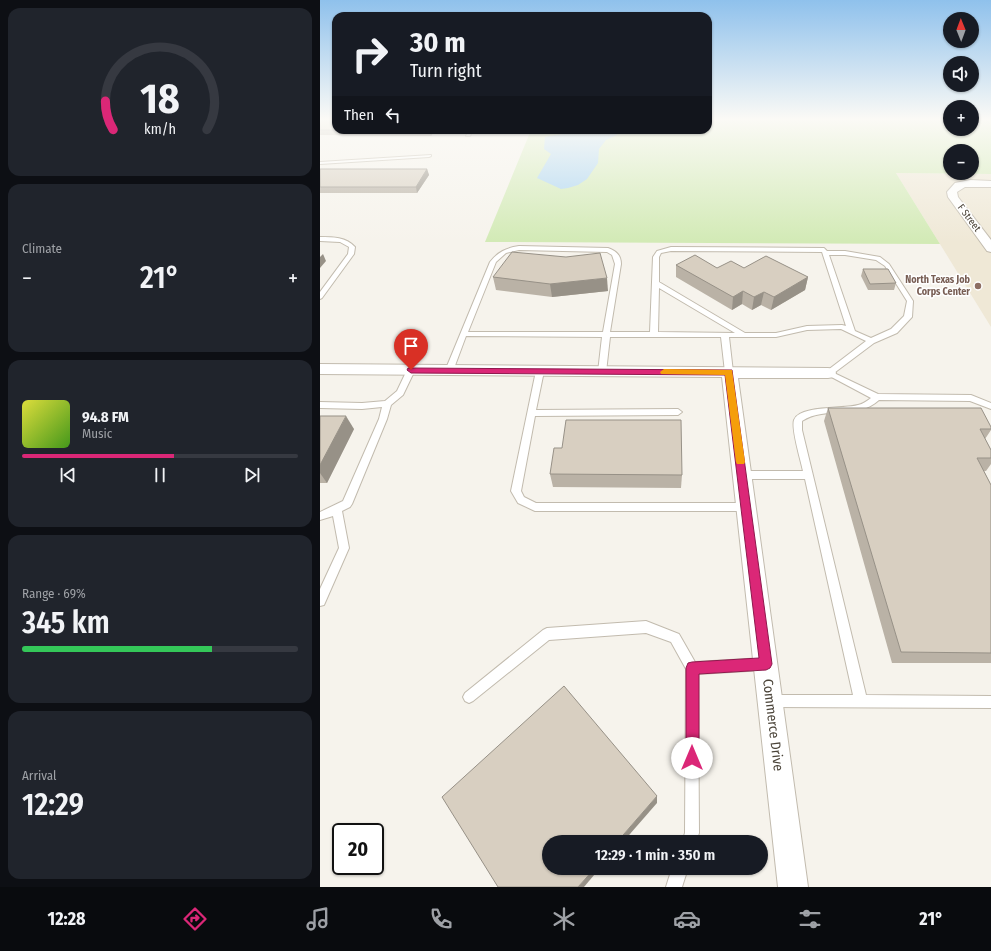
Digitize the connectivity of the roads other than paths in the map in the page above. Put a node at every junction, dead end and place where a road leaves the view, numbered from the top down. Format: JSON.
{"nodes":[{"id":1,"x":361,"y":160,"type":"edge"},
{"id":2,"x":320,"y":163,"type":"edge"},
{"id":3,"x":991,"y":184,"type":"edge"},
{"id":4,"x":320,"y":238,"type":"edge"},
{"id":5,"x":991,"y":248,"type":"edge"},
{"id":6,"x":824,"y":253,"type":"junction"},
{"id":7,"x":655,"y":283,"type":"junction"},
{"id":8,"x":320,"y":297,"type":"edge"},
{"id":9,"x":852,"y":332,"type":"junction"},
{"id":10,"x":463,"y":334,"type":"junction"},
{"id":11,"x":606,"y":335,"type":"junction"},
{"id":12,"x":654,"y":335,"type":"junction"},
{"id":13,"x":725,"y":336,"type":"junction"},
{"id":14,"x":745,"y":336,"type":"junction"},
{"id":15,"x":870,"y":342,"type":"junction"},
{"id":16,"x":320,"y":369,"type":"edge"},
{"id":17,"x":411,"y":370,"type":"junction"},
{"id":18,"x":449,"y":371,"type":"junction"},
{"id":19,"x":540,"y":371,"type":"junction"},
{"id":20,"x":602,"y":372,"type":"junction"},
{"id":21,"x":729,"y":372,"type":"junction"},
{"id":22,"x":828,"y":373,"type":"junction"},
{"id":23,"x":877,"y":397,"type":"junction"},
{"id":24,"x":387,"y":404,"type":"junction"},
{"id":25,"x":320,"y":405,"type":"edge"},
{"id":26,"x":991,"y":406,"type":"edge"},
{"id":27,"x":678,"y":412,"type":"dead end"},
{"id":28,"x":532,"y":413,"type":"junction"},
{"id":29,"x":742,"y":475,"type":"junction"},
{"id":30,"x":809,"y":475,"type":"junction"},
{"id":31,"x":747,"y":507,"type":"junction"},
{"id":32,"x":337,"y":509,"type":"junction"},
{"id":33,"x":320,"y":516,"type":"edge"},
{"id":34,"x":320,"y":601,"type":"edge"},
{"id":35,"x":766,"y":664,"type":"junction"},
{"id":36,"x":692,"y":668,"type":"junction"},
{"id":37,"x":469,"y":697,"type":"dead end"},
{"id":38,"x":861,"y":700,"type":"junction"},
{"id":39,"x":770,"y":701,"type":"junction"},
{"id":40,"x":991,"y":702,"type":"edge"},
{"id":41,"x":691,"y":835,"type":"edge"},
{"id":42,"x":678,"y":875,"type":"edge"},
{"id":43,"x":674,"y":887,"type":"edge"},
{"id":44,"x":793,"y":887,"type":"edge"}],
"edges":[{"from":1,"to":2,"type":"lane"},
{"from":3,"to":5,"type":"street","name":"F Street"},
{"from":4,"to":8,"type":"lane"},
{"from":6,"to":7,"type":"lane"},
{"from":6,"to":9,"type":"lane"},
{"from":6,"to":15,"type":"lane"},
{"from":7,"to":12,"type":"lane"},
{"from":7,"to":14,"type":"lane"},
{"from":9,"to":14,"type":"lane"},
{"from":9,"to":15,"type":"lane"},
{"from":10,"to":11,"type":"lane"},
{"from":10,"to":11,"type":"lane"},
{"from":10,"to":18,"type":"lane"},
{"from":11,"to":12,"type":"lane"},
{"from":11,"to":20,"type":"lane"},
{"from":12,"to":13,"type":"lane"},
{"from":13,"to":14,"type":"lane"},
{"from":13,"to":21,"type":"lane"},
{"from":15,"to":22,"type":"lane"},
{"from":16,"to":17,"type":"street"},
{"from":17,"to":18,"type":"street"},
{"from":17,"to":24,"type":"lane"},
{"from":18,"to":19,"type":"street"},
{"from":19,"to":20,"type":"street"},
{"from":19,"to":28,"type":"lane"},
{"from":20,"to":21,"type":"street"},
{"from":21,"to":22,"type":"street"},
{"from":21,"to":29,"type":"street","name":"Commerce Drive"},
{"from":22,"to":23,"type":"lane"},
{"from":23,"to":26,"type":"lane"},
{"from":23,"to":30,"type":"lane"},
{"from":24,"to":25,"type":"lane"},
{"from":24,"to":32,"type":"lane"},
{"from":27,"to":28,"type":"lane"},
{"from":28,"to":31,"type":"lane"},
{"from":29,"to":30,"type":"lane"},
{"from":29,"to":31,"type":"street","name":"Commerce Drive"},
{"from":30,"to":38,"type":"lane"},
{"from":31,"to":35,"type":"street","name":"Commerce Drive"},
{"from":32,"to":33,"type":"lane"},
{"from":32,"to":34,"type":"lane"},
{"from":35,"to":36,"type":"lane"},
{"from":35,"to":39,"type":"street","name":"Commerce Drive"},
{"from":36,"to":37,"type":"lane"},
{"from":36,"to":41,"type":"lane"},
{"from":38,"to":39,"type":"lane"},
{"from":38,"to":40,"type":"lane"},
{"from":39,"to":44,"type":"street","name":"Commerce Drive"},
{"from":42,"to":43,"type":"lane"}]}
